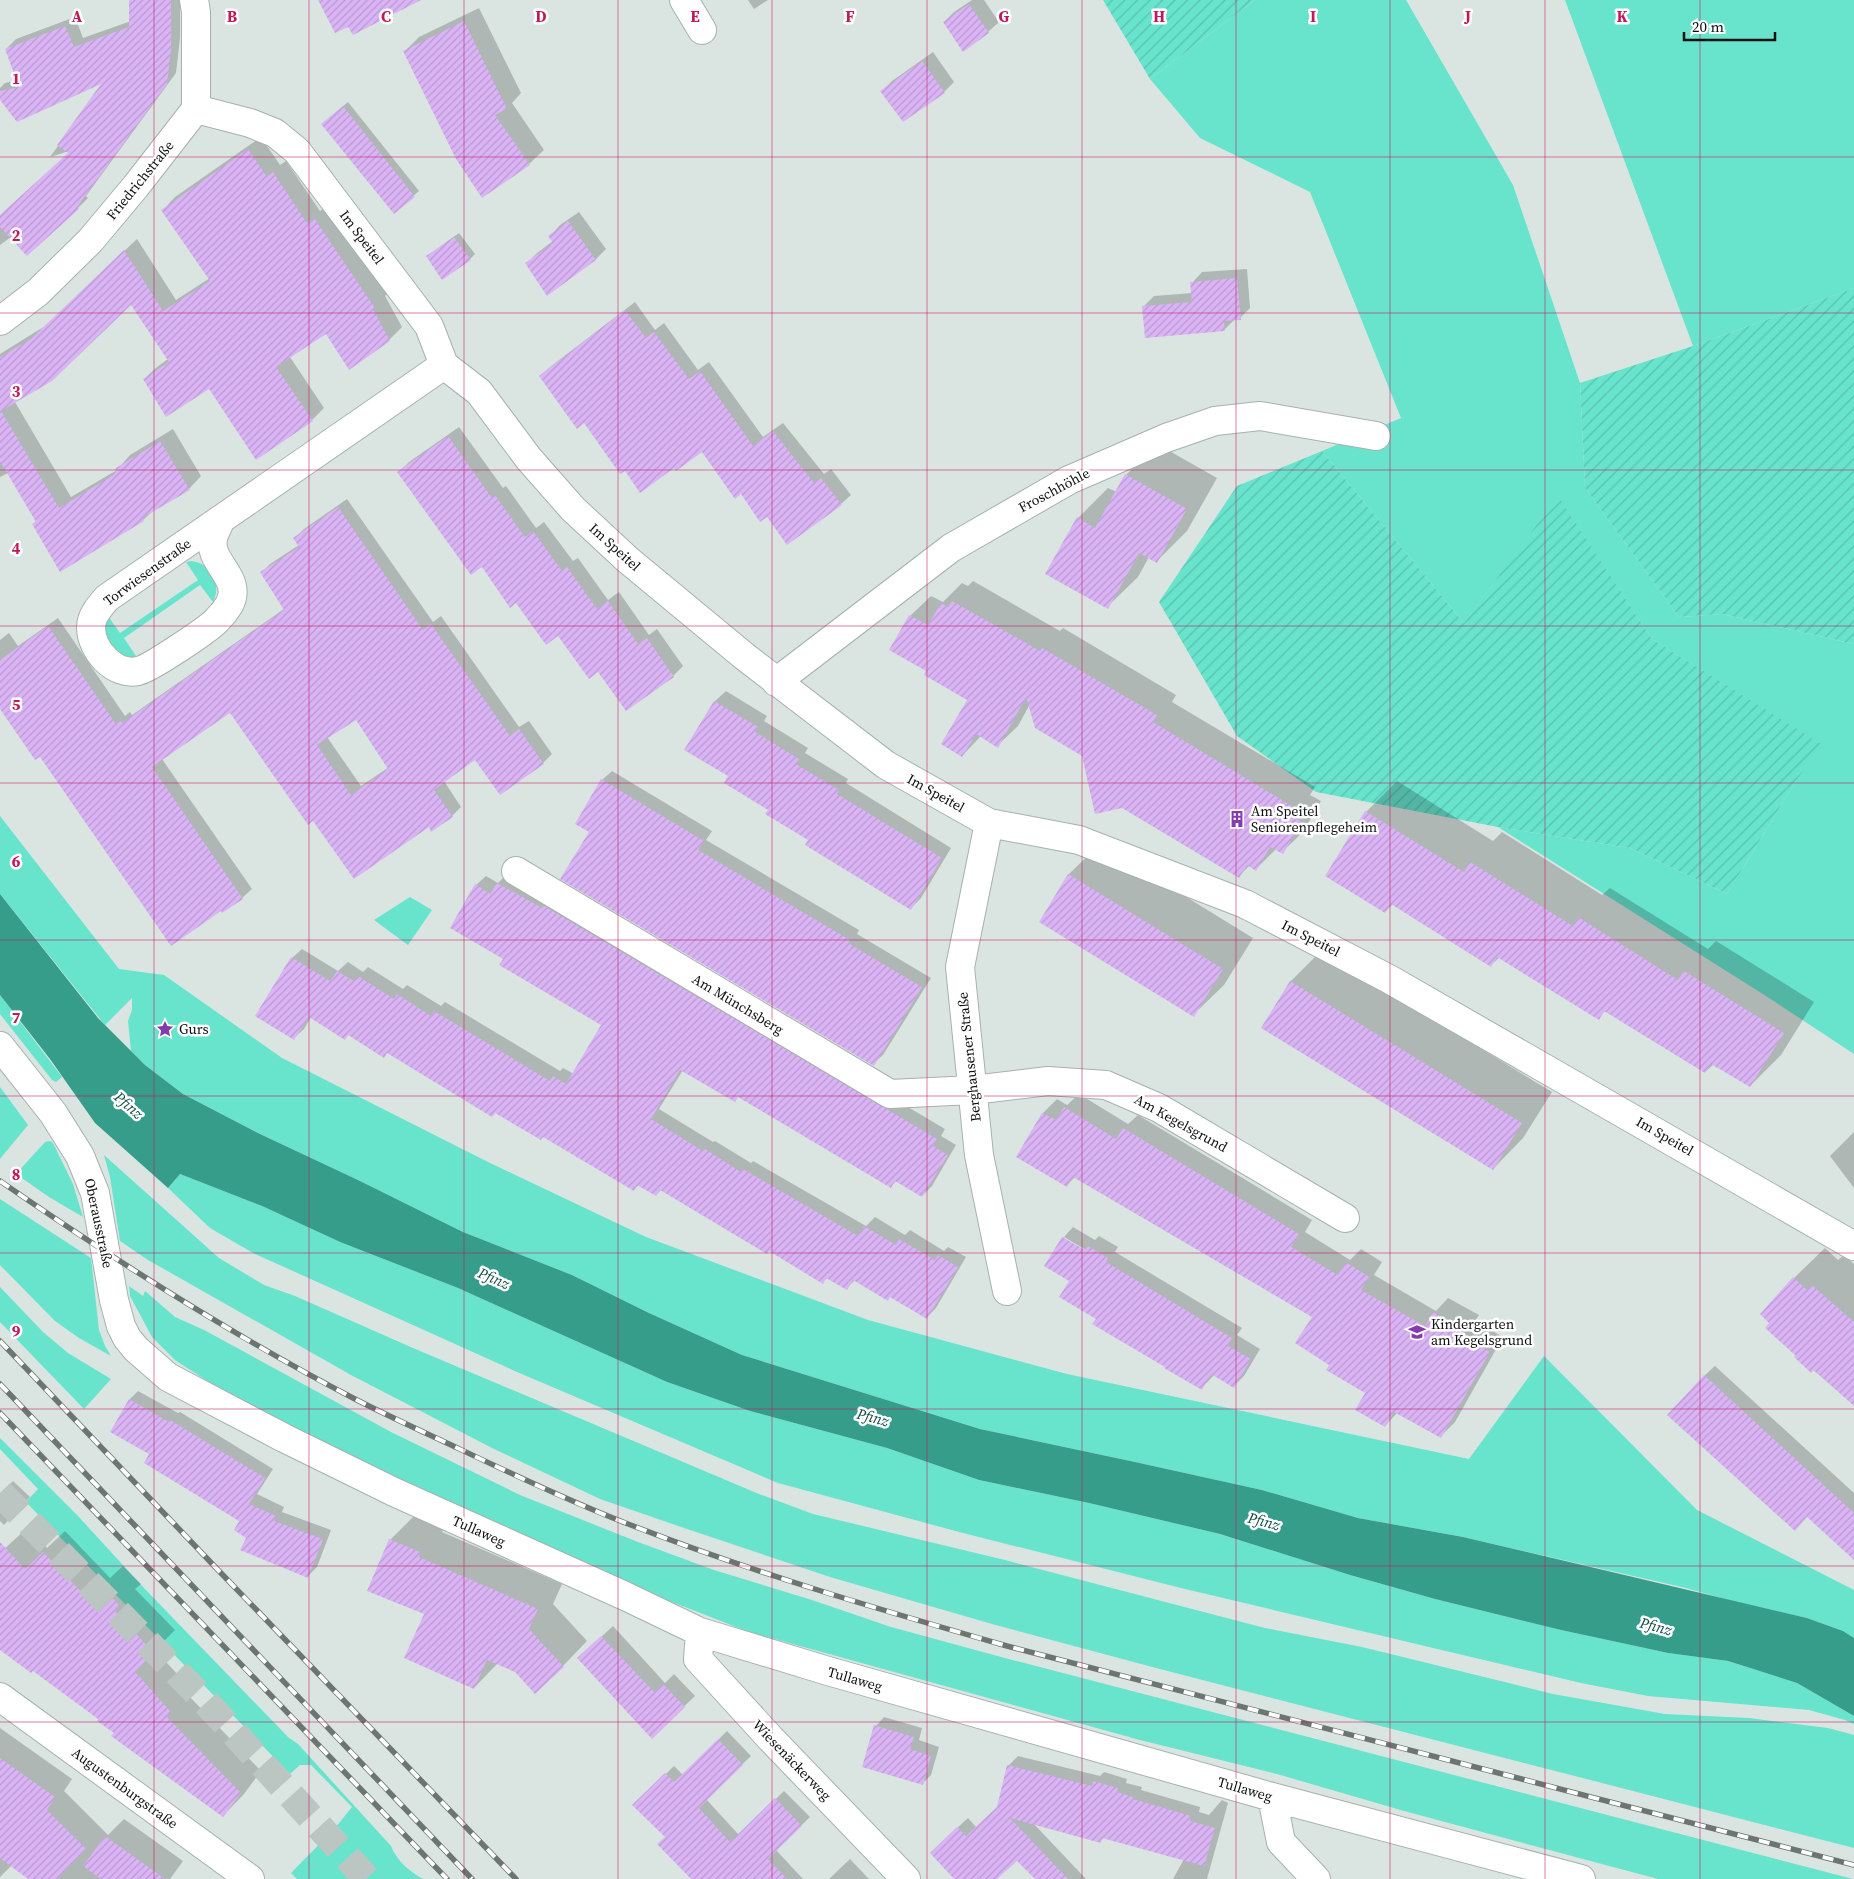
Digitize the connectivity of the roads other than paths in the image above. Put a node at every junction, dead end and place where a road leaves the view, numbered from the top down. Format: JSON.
{"nodes":[{"id":1,"x":194,"y":0,"type":"edge"},
{"id":2,"x":684,"y":0,"type":"edge"},
{"id":3,"x":702,"y":30,"type":"dead end"},
{"id":4,"x":196,"y":109,"type":"junction"},
{"id":5,"x":0,"y":321,"type":"edge"},
{"id":6,"x":444,"y":365,"type":"junction"},
{"id":7,"x":1376,"y":436,"type":"dead end"},
{"id":8,"x":220,"y":521,"type":"junction"},
{"id":9,"x":776,"y":682,"type":"junction"},
{"id":10,"x":989,"y":823,"type":"junction"},
{"id":11,"x":516,"y":870,"type":"dead end"},
{"id":12,"x":0,"y":1046,"type":"edge"},
{"id":13,"x":973,"y":1090,"type":"junction"},
{"id":14,"x":1345,"y":1218,"type":"dead end"},
{"id":15,"x":1854,"y":1246,"type":"edge"},
{"id":16,"x":1007,"y":1291,"type":"dead end"},
{"id":17,"x":168,"y":1377,"type":"joint"},
{"id":18,"x":700,"y":1632,"type":"junction"},
{"id":19,"x":0,"y":1697,"type":"edge"},
{"id":20,"x":1272,"y":1797,"type":"junction"},
{"id":21,"x":232,"y":1874,"type":"edge"},
{"id":22,"x":906,"y":1879,"type":"edge"},
{"id":23,"x":1316,"y":1879,"type":"edge"},
{"id":24,"x":1581,"y":1879,"type":"edge"}],
"edges":[{"from":1,"to":4,"type":"street"},
{"from":2,"to":3,"type":"street"},
{"from":4,"to":5,"type":"street","name":"Friedrichstraße"},
{"from":4,"to":6,"type":"street","name":"Im Speitel"},
{"from":6,"to":8,"type":"street","name":"Torwiesenstraße"},
{"from":6,"to":9,"type":"street","name":"Im Speitel"},
{"from":7,"to":9,"type":"street","name":"Froschhöhle"},
{"from":8,"to":8,"type":"street","name":"Torwiesenstraße"},
{"from":9,"to":10,"type":"street","name":"Im Speitel"},
{"from":10,"to":13,"type":"street","name":"Berghausener Straße"},
{"from":10,"to":15,"type":"street","name":"Im Speitel"},
{"from":11,"to":13,"type":"street","name":"Am Münchsberg"},
{"from":12,"to":17,"type":"street","name":"Oberausstraße"},
{"from":13,"to":14,"type":"street","name":"Am Kegelsgrund"},
{"from":13,"to":16,"type":"street","name":"Berghausener Straße"},
{"from":17,"to":18,"type":"street","name":"Tullaweg"},
{"from":18,"to":20,"type":"street","name":"Tullaweg"},
{"from":18,"to":22,"type":"street","name":"Wiesenäckerweg"},
{"from":19,"to":21,"type":"street","name":"Augustenburgstraße"},
{"from":20,"to":23,"type":"street"},
{"from":20,"to":24,"type":"street","name":"Tullaweg"}]}
